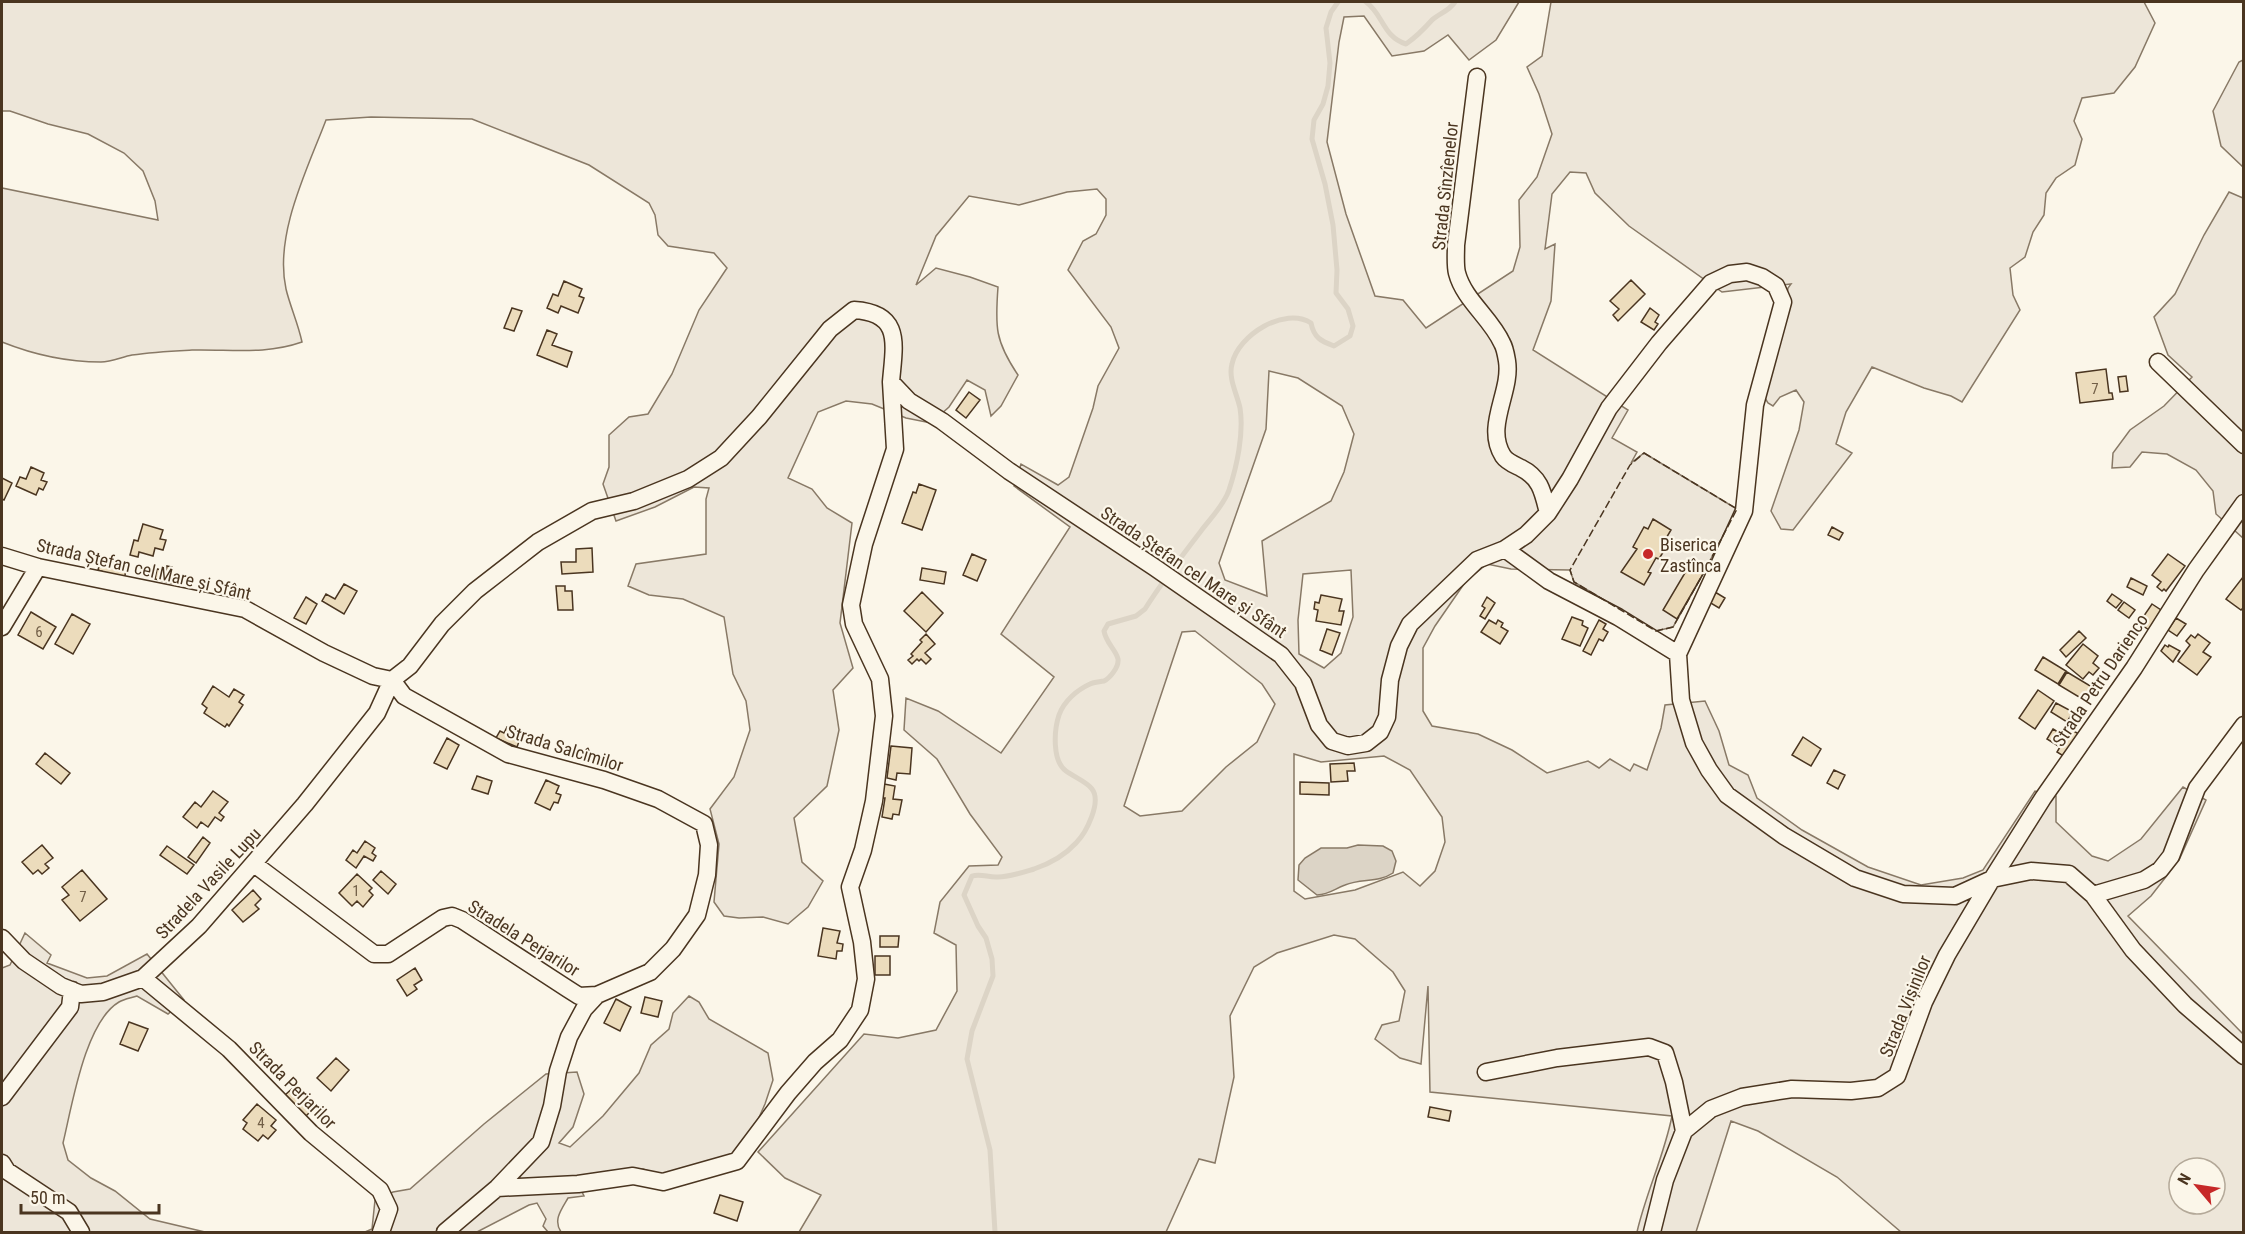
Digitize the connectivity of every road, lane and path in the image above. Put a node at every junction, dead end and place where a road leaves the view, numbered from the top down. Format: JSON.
{"nodes":[{"id":1,"x":1476,"y":77,"type":"dead end"},
{"id":2,"x":2158,"y":362,"type":"dead end"},
{"id":3,"x":891,"y":382,"type":"junction"},
{"id":4,"x":2244,"y":445,"type":"edge"},
{"id":5,"x":2244,"y":503,"type":"edge"},
{"id":6,"x":1548,"y":513,"type":"junction"},
{"id":7,"x":1505,"y":549,"type":"junction"},
{"id":8,"x":2,"y":556,"type":"edge"},
{"id":9,"x":38,"y":567,"type":"junction"},
{"id":10,"x":2,"y":627,"type":"edge"},
{"id":11,"x":1678,"y":654,"type":"junction"},
{"id":12,"x":392,"y":680,"type":"junction"},
{"id":13,"x":2244,"y":725,"type":"edge"},
{"id":14,"x":2236,"y":750,"type":"edge"},
{"id":15,"x":254,"y":864,"type":"junction"},
{"id":16,"x":1992,"y":879,"type":"junction"},
{"id":17,"x":2093,"y":895,"type":"junction"},
{"id":18,"x":2,"y":938,"type":"edge"},
{"id":19,"x":143,"y":978,"type":"junction"},
{"id":20,"x":72,"y":990,"type":"junction"},
{"id":21,"x":597,"y":995,"type":"junction"},
{"id":22,"x":2244,"y":1056,"type":"edge"},
{"id":23,"x":1486,"y":1072,"type":"dead end"},
{"id":24,"x":2,"y":1097,"type":"edge"},
{"id":25,"x":1684,"y":1131,"type":"junction"},
{"id":26,"x":2,"y":1163,"type":"edge"},
{"id":27,"x":498,"y":1188,"type":"junction"},
{"id":28,"x":81,"y":1233,"type":"edge"},
{"id":29,"x":381,"y":1233,"type":"edge"},
{"id":30,"x":445,"y":1233,"type":"edge"},
{"id":31,"x":1652,"y":1233,"type":"edge"}],
"edges":[{"from":1,"to":6,"type":"street","name":"Strada Sînzîenelor"},
{"from":2,"to":4,"type":"street"},
{"from":3,"to":7,"type":"street","name":"Strada Ștefan cel Mare și Sfânt"},
{"from":3,"to":12,"type":"street"},
{"from":3,"to":27,"type":"street"},
{"from":5,"to":16,"type":"street","name":"Strada Petru Darienco"},
{"from":6,"to":7,"type":"street","name":"Strada Ștefan cel Mare și Sfânt"},
{"from":6,"to":11,"type":"street","name":"Strada Ștefan cel Mare și Sfânt"},
{"from":7,"to":11,"type":"street"},
{"from":8,"to":9,"type":"street","name":"Strada Ștefan cel Mare și Sfânt"},
{"from":9,"to":10,"type":"street"},
{"from":9,"to":12,"type":"street","name":"Strada Ștefan cel Mare și Sfânt"},
{"from":11,"to":16,"type":"street","name":"Strada Ștefan cel Mare și Sfânt"},
{"from":12,"to":15,"type":"street","name":"Stradela Vasile Lupu"},
{"from":12,"to":21,"type":"street","name":"Strada Salcîmilor"},
{"from":13,"to":14,"type":"street"},
{"from":14,"to":17,"type":"street"},
{"from":15,"to":19,"type":"street","name":"Stradela Vasile Lupu"},
{"from":15,"to":21,"type":"street","name":"Stradela Perjarilor"},
{"from":16,"to":17,"type":"street","name":"Strada Ștefan cel Mare și Sfânt"},
{"from":16,"to":25,"type":"street","name":"Strada Vișinilor"},
{"from":17,"to":22,"type":"street","name":"Strada Ștefan cel Mare și Sfânt"},
{"from":18,"to":20,"type":"street","name":"Stradela Vasile Lupu"},
{"from":19,"to":20,"type":"street","name":"Stradela Vasile Lupu"},
{"from":19,"to":29,"type":"street","name":"Strada Perjarilor"},
{"from":20,"to":24,"type":"street"},
{"from":21,"to":27,"type":"street"},
{"from":23,"to":25,"type":"street"},
{"from":25,"to":31,"type":"street","name":"Strada Vișinilor"},
{"from":26,"to":28,"type":"street"},
{"from":27,"to":30,"type":"street"}]}
